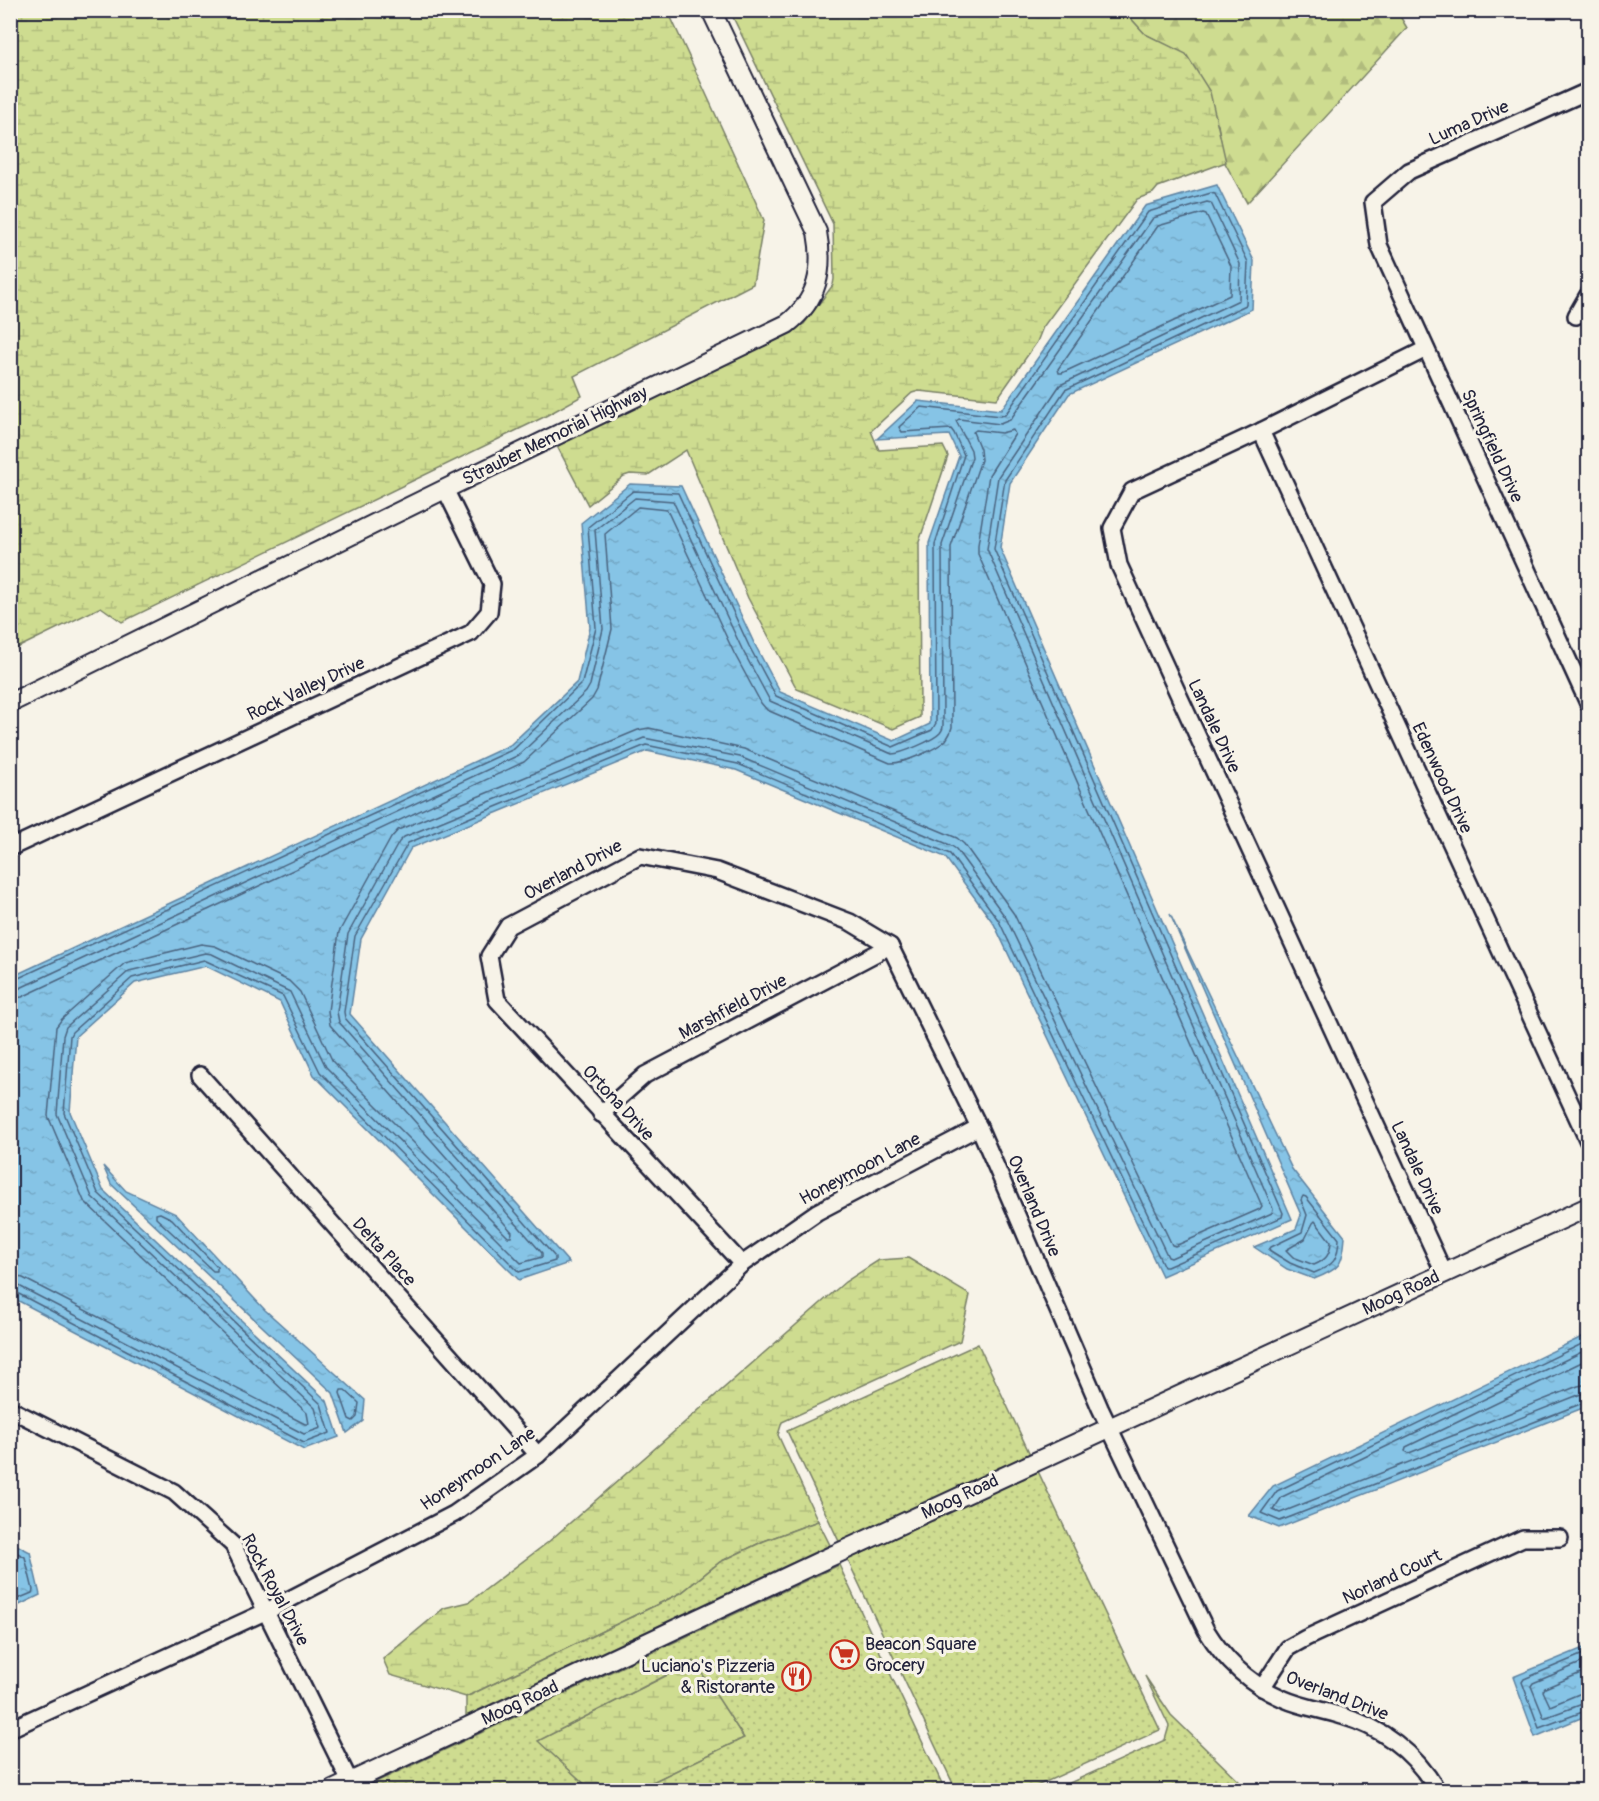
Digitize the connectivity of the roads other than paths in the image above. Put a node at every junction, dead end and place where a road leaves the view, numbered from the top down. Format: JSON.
{"nodes":[{"id":1,"x":711,"y":10,"type":"edge"},
{"id":2,"x":1588,"y":91,"type":"edge"},
{"id":3,"x":1373,"y":202,"type":"joint"},
{"id":4,"x":1588,"y":295,"type":"edge"},
{"id":5,"x":1576,"y":316,"type":"dead end"},
{"id":6,"x":1426,"y":350,"type":"junction"},
{"id":7,"x":1261,"y":431,"type":"junction"},
{"id":8,"x":445,"y":489,"type":"junction"},
{"id":9,"x":10,"y":703,"type":"edge"},
{"id":10,"x":1588,"y":703,"type":"edge"},
{"id":11,"x":10,"y":848,"type":"edge"},
{"id":12,"x":890,"y":946,"type":"junction"},
{"id":13,"x":489,"y":956,"type":"joint"},
{"id":14,"x":200,"y":1075,"type":"dead end"},
{"id":15,"x":601,"y":1114,"type":"junction"},
{"id":16,"x":979,"y":1127,"type":"junction"},
{"id":17,"x":1588,"y":1141,"type":"edge"},
{"id":18,"x":1588,"y":1207,"type":"edge"},
{"id":19,"x":742,"y":1264,"type":"junction"},
{"id":20,"x":1444,"y":1273,"type":"junction"},
{"id":21,"x":10,"y":1409,"type":"edge"},
{"id":22,"x":1109,"y":1428,"type":"junction"},
{"id":23,"x":538,"y":1455,"type":"junction"},
{"id":24,"x":1560,"y":1538,"type":"dead end"},
{"id":25,"x":267,"y":1611,"type":"junction"},
{"id":26,"x":1262,"y":1688,"type":"junction"},
{"id":27,"x":10,"y":1730,"type":"edge"},
{"id":28,"x":352,"y":1787,"type":"edge"},
{"id":29,"x":333,"y":1791,"type":"edge"},
{"id":30,"x":1437,"y":1791,"type":"edge"}],
"edges":[{"from":1,"to":8,"type":"street","name":"Strauber Memorial Highway"},
{"from":2,"to":3,"type":"street","name":"Luma Drive"},
{"from":3,"to":6,"type":"street","name":"Springfield Drive"},
{"from":4,"to":5,"type":"street"},
{"from":6,"to":7,"type":"street","name":"Landale Drive"},
{"from":6,"to":10,"type":"street","name":"Springfield Drive"},
{"from":7,"to":17,"type":"street","name":"Edenwood Drive"},
{"from":7,"to":20,"type":"street","name":"Landale Drive"},
{"from":8,"to":9,"type":"street","name":"Strauber Memorial Highway"},
{"from":8,"to":11,"type":"street","name":"Rock Valley Drive"},
{"from":12,"to":13,"type":"street","name":"Overland Drive"},
{"from":12,"to":15,"type":"street","name":"Marshfield Drive"},
{"from":12,"to":16,"type":"street","name":"Overland Drive"},
{"from":13,"to":15,"type":"street","name":"Ortona Drive"},
{"from":14,"to":23,"type":"street","name":"Delta Place"},
{"from":15,"to":19,"type":"street","name":"Ortona Drive"},
{"from":16,"to":19,"type":"street","name":"Honeymoon Lane"},
{"from":16,"to":22,"type":"street","name":"Overland Drive"},
{"from":18,"to":20,"type":"street","name":"Moog Road"},
{"from":19,"to":23,"type":"street","name":"Honeymoon Lane"},
{"from":20,"to":22,"type":"street","name":"Moog Road"},
{"from":21,"to":25,"type":"street","name":"Rock Royal Drive"},
{"from":22,"to":26,"type":"street","name":"Overland Drive"},
{"from":22,"to":28,"type":"street","name":"Moog Road"},
{"from":23,"to":25,"type":"street","name":"Honeymoon Lane"},
{"from":24,"to":26,"type":"street","name":"Norland Court"},
{"from":25,"to":27,"type":"street","name":"Honeymoon Lane"},
{"from":25,"to":28,"type":"street","name":"Rock Royal Drive"},
{"from":26,"to":30,"type":"street","name":"Overland Drive"},
{"from":28,"to":29,"type":"street","name":"Moog Road"}]}
